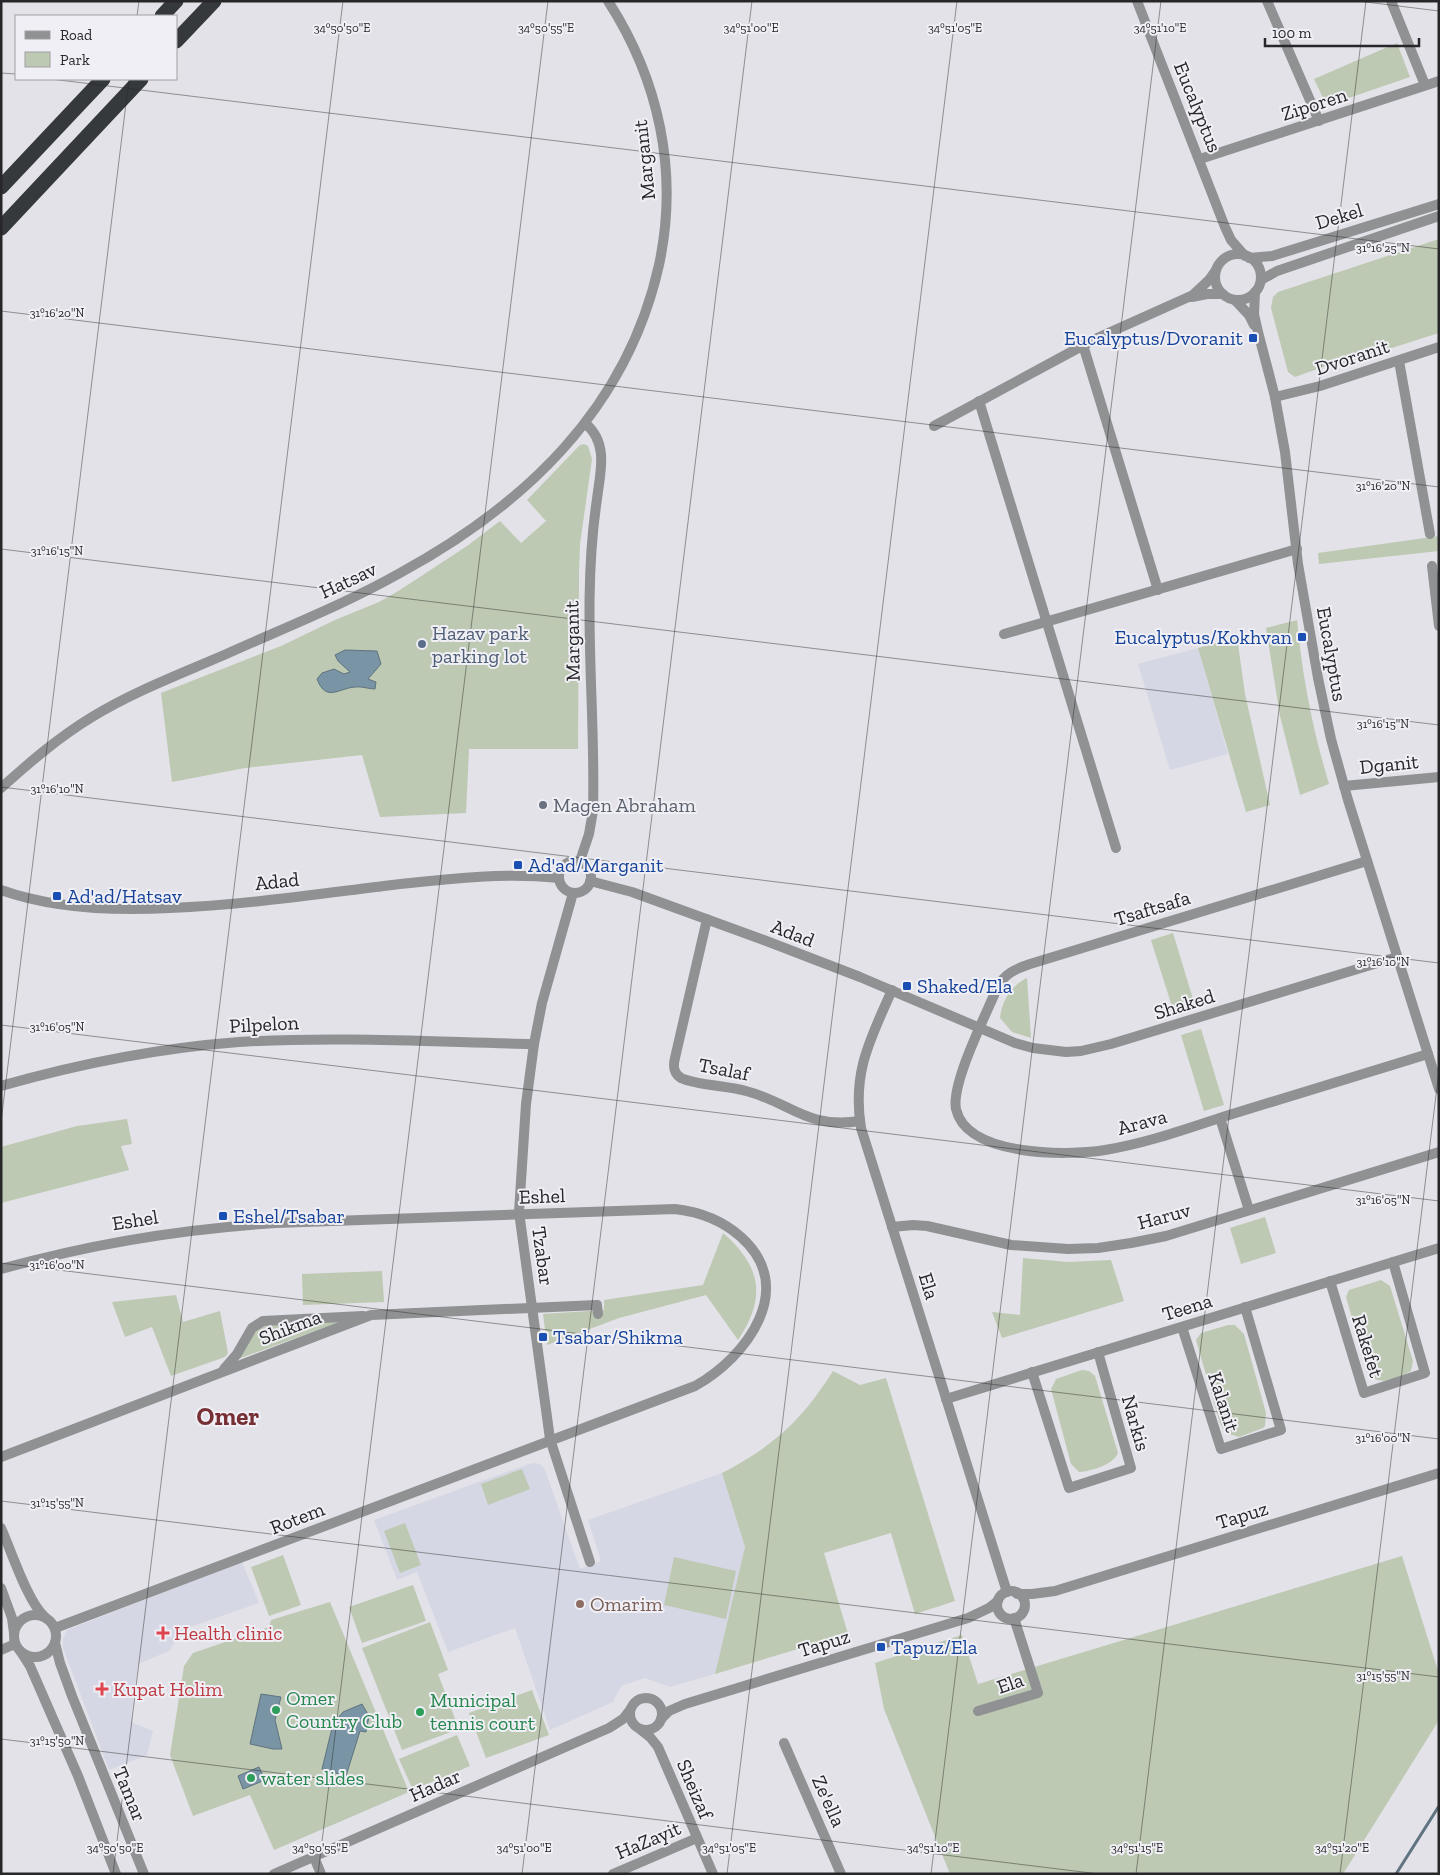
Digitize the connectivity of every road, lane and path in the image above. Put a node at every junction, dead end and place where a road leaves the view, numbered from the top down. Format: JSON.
{"nodes":[{"id":1,"x":176,"y":1,"type":"edge"},
{"id":2,"x":214,"y":1,"type":"edge"},
{"id":3,"x":608,"y":1,"type":"edge"},
{"id":4,"x":1137,"y":1,"type":"edge"},
{"id":5,"x":1267,"y":1,"type":"edge"},
{"id":6,"x":1391,"y":1,"type":"edge"},
{"id":7,"x":163,"y":15,"type":"edge"},
{"id":8,"x":178,"y":39,"type":"edge"},
{"id":9,"x":102,"y":80,"type":"edge"},
{"id":10,"x":140,"y":80,"type":"edge"},
{"id":11,"x":1439,"y":81,"type":"edge"},
{"id":12,"x":1426,"y":85,"type":"junction"},
{"id":13,"x":1319,"y":121,"type":"junction"},
{"id":14,"x":1200,"y":159,"type":"junction"},
{"id":15,"x":1,"y":187,"type":"edge"},
{"id":16,"x":1439,"y":204,"type":"edge"},
{"id":17,"x":1439,"y":216,"type":"edge"},
{"id":18,"x":1225,"y":226,"type":"junction"},
{"id":19,"x":1,"y":228,"type":"edge"},
{"id":20,"x":1247,"y":257,"type":"junction"},
{"id":21,"x":1224,"y":259,"type":"junction"},
{"id":22,"x":1216,"y":270,"type":"junction"},
{"id":23,"x":1260,"y":280,"type":"junction"},
{"id":24,"x":1255,"y":292,"type":"junction"},
{"id":25,"x":1223,"y":294,"type":"junction"},
{"id":26,"x":1186,"y":298,"type":"junction"},
{"id":27,"x":1235,"y":300,"type":"junction"},
{"id":28,"x":641,"y":323,"type":"joint"},
{"id":29,"x":1258,"y":332,"type":"junction"},
{"id":30,"x":1082,"y":345,"type":"junction"},
{"id":31,"x":1439,"y":347,"type":"edge"},
{"id":32,"x":1399,"y":360,"type":"junction"},
{"id":33,"x":1274,"y":398,"type":"junction"},
{"id":34,"x":979,"y":401,"type":"junction"},
{"id":35,"x":586,"y":424,"type":"junction"},
{"id":36,"x":934,"y":426,"type":"dead end"},
{"id":37,"x":1430,"y":534,"type":"dead end"},
{"id":38,"x":1297,"y":549,"type":"junction"},
{"id":39,"x":1432,"y":566,"type":"dead end"},
{"id":40,"x":1158,"y":590,"type":"junction"},
{"id":41,"x":1047,"y":622,"type":"junction"},
{"id":42,"x":1439,"y":626,"type":"edge"},
{"id":43,"x":1004,"y":634,"type":"dead end"},
{"id":44,"x":1439,"y":777,"type":"edge"},
{"id":45,"x":1344,"y":786,"type":"junction"},
{"id":46,"x":1,"y":788,"type":"edge"},
{"id":47,"x":1116,"y":848,"type":"dead end"},
{"id":48,"x":580,"y":861,"type":"junction"},
{"id":49,"x":1367,"y":861,"type":"junction"},
{"id":50,"x":558,"y":878,"type":"junction"},
{"id":51,"x":590,"y":881,"type":"junction"},
{"id":52,"x":1,"y":890,"type":"edge"},
{"id":53,"x":573,"y":893,"type":"junction"},
{"id":54,"x":707,"y":919,"type":"junction"},
{"id":55,"x":1397,"y":956,"type":"junction"},
{"id":56,"x":892,"y":990,"type":"junction"},
{"id":57,"x":980,"y":1029,"type":"junction"},
{"id":58,"x":534,"y":1044,"type":"junction"},
{"id":59,"x":1428,"y":1054,"type":"junction"},
{"id":60,"x":1,"y":1086,"type":"edge"},
{"id":61,"x":1439,"y":1089,"type":"edge"},
{"id":62,"x":1220,"y":1118,"type":"junction"},
{"id":63,"x":860,"y":1121,"type":"junction"},
{"id":64,"x":1439,"y":1152,"type":"edge"},
{"id":65,"x":1249,"y":1210,"type":"junction"},
{"id":66,"x":519,"y":1214,"type":"junction"},
{"id":67,"x":892,"y":1227,"type":"junction"},
{"id":68,"x":1439,"y":1248,"type":"edge"},
{"id":69,"x":1393,"y":1262,"type":"junction"},
{"id":70,"x":1,"y":1269,"type":"edge"},
{"id":71,"x":1330,"y":1281,"type":"junction"},
{"id":72,"x":1245,"y":1307,"type":"junction"},
{"id":73,"x":532,"y":1309,"type":"junction"},
{"id":74,"x":598,"y":1314,"type":"dead end"},
{"id":75,"x":371,"y":1315,"type":"junction"},
{"id":76,"x":1182,"y":1326,"type":"junction"},
{"id":77,"x":1098,"y":1352,"type":"junction"},
{"id":78,"x":1032,"y":1372,"type":"junction"},
{"id":79,"x":219,"y":1373,"type":"junction"},
{"id":80,"x":946,"y":1399,"type":"junction"},
{"id":81,"x":551,"y":1440,"type":"junction"},
{"id":82,"x":1,"y":1457,"type":"edge"},
{"id":83,"x":1439,"y":1473,"type":"edge"},
{"id":84,"x":1,"y":1528,"type":"edge"},
{"id":85,"x":590,"y":1562,"type":"dead end"},
{"id":86,"x":1,"y":1588,"type":"edge"},
{"id":87,"x":1054,"y":1591,"type":"junction"},
{"id":88,"x":1012,"y":1593,"type":"junction"},
{"id":89,"x":998,"y":1601,"type":"junction"},
{"id":90,"x":1024,"y":1610,"type":"junction"},
{"id":91,"x":46,"y":1618,"type":"junction"},
{"id":92,"x":968,"y":1618,"type":"junction"},
{"id":93,"x":1009,"y":1618,"type":"junction"},
{"id":94,"x":55,"y":1628,"type":"junction"},
{"id":95,"x":56,"y":1643,"type":"junction"},
{"id":96,"x":17,"y":1644,"type":"junction"},
{"id":97,"x":1,"y":1650,"type":"edge"},
{"id":98,"x":654,"y":1700,"type":"junction"},
{"id":99,"x":690,"y":1702,"type":"junction"},
{"id":100,"x":630,"y":1710,"type":"junction"},
{"id":101,"x":978,"y":1712,"type":"dead end"},
{"id":102,"x":660,"y":1721,"type":"junction"},
{"id":103,"x":609,"y":1728,"type":"junction"},
{"id":104,"x":639,"y":1728,"type":"junction"},
{"id":105,"x":784,"y":1743,"type":"dead end"},
{"id":106,"x":658,"y":1747,"type":"junction"},
{"id":107,"x":697,"y":1838,"type":"junction"},
{"id":108,"x":314,"y":1857,"type":"junction"},
{"id":109,"x":116,"y":1874,"type":"edge"},
{"id":110,"x":144,"y":1874,"type":"edge"},
{"id":111,"x":274,"y":1874,"type":"edge"},
{"id":112,"x":321,"y":1874,"type":"edge"},
{"id":113,"x":613,"y":1874,"type":"edge"},
{"id":114,"x":713,"y":1874,"type":"edge"},
{"id":115,"x":841,"y":1874,"type":"edge"}],
"edges":[{"from":1,"to":7,"type":"highway"},
{"from":2,"to":8,"type":"highway"},
{"from":3,"to":28,"type":"street","name":"Marganit"},
{"from":4,"to":14,"type":"street","name":"Eucalyptus"},
{"from":5,"to":13,"type":"street"},
{"from":6,"to":12,"type":"street"},
{"from":9,"to":15,"type":"highway"},
{"from":10,"to":19,"type":"highway"},
{"from":11,"to":12,"type":"street","name":"Ziporen"},
{"from":12,"to":13,"type":"street","name":"Ziporen"},
{"from":13,"to":14,"type":"street","name":"Ziporen"},
{"from":14,"to":18,"type":"street","name":"Eucalyptus"},
{"from":16,"to":20,"type":"street","name":"Dekel"},
{"from":17,"to":23,"type":"street","name":"Dekel"},
{"from":18,"to":20,"type":"street","name":"Eucalyptus"},
{"from":18,"to":21,"type":"street","name":"Eucalyptus"},
{"from":20,"to":21,"type":"street"},
{"from":20,"to":23,"type":"street"},
{"from":21,"to":22,"type":"street"},
{"from":22,"to":25,"type":"street"},
{"from":22,"to":26,"type":"street"},
{"from":23,"to":24,"type":"street"},
{"from":24,"to":27,"type":"street"},
{"from":24,"to":29,"type":"street","name":"Eucalyptus"},
{"from":25,"to":26,"type":"street"},
{"from":25,"to":27,"type":"street"},
{"from":26,"to":30,"type":"street"},
{"from":27,"to":29,"type":"street","name":"Eucalyptus"},
{"from":28,"to":35,"type":"street","name":"Hatsav"},
{"from":29,"to":33,"type":"street","name":"Eucalyptus"},
{"from":30,"to":34,"type":"street"},
{"from":30,"to":40,"type":"street"},
{"from":31,"to":32,"type":"street","name":"Dvoranit"},
{"from":32,"to":33,"type":"street","name":"Dvoranit"},
{"from":32,"to":37,"type":"street"},
{"from":33,"to":38,"type":"street","name":"Eucalyptus"},
{"from":34,"to":36,"type":"street"},
{"from":34,"to":41,"type":"street"},
{"from":35,"to":46,"type":"street","name":"Hatsav"},
{"from":35,"to":48,"type":"street","name":"Marganit"},
{"from":38,"to":40,"type":"street"},
{"from":38,"to":45,"type":"street","name":"Eucalyptus"},
{"from":39,"to":42,"type":"street"},
{"from":40,"to":41,"type":"street"},
{"from":41,"to":43,"type":"street"},
{"from":41,"to":47,"type":"street"},
{"from":44,"to":45,"type":"street","name":"Dganit"},
{"from":45,"to":49,"type":"street","name":"Eucalyptus"},
{"from":48,"to":50,"type":"street"},
{"from":48,"to":51,"type":"street"},
{"from":49,"to":55,"type":"street","name":"Eucalyptus"},
{"from":49,"to":57,"type":"street","name":"Tsaftsafa"},
{"from":50,"to":52,"type":"street","name":"Adad"},
{"from":50,"to":53,"type":"street"},
{"from":51,"to":53,"type":"street"},
{"from":51,"to":54,"type":"street","name":"Adad"},
{"from":53,"to":58,"type":"street","name":"Tzabar"},
{"from":54,"to":56,"type":"street","name":"Adad"},
{"from":54,"to":63,"type":"street","name":"Tsalaf"},
{"from":55,"to":57,"type":"street","name":"Shaked"},
{"from":55,"to":59,"type":"street","name":"Eucalyptus"},
{"from":56,"to":57,"type":"street","name":"Adad"},
{"from":56,"to":63,"type":"street","name":"Ela"},
{"from":57,"to":62,"type":"street","name":"Arava"},
{"from":58,"to":60,"type":"street","name":"Pilpelon"},
{"from":58,"to":66,"type":"street","name":"Tzabar"},
{"from":59,"to":61,"type":"street","name":"Eucalyptus"},
{"from":59,"to":62,"type":"street","name":"Arava"},
{"from":62,"to":65,"type":"street"},
{"from":63,"to":67,"type":"street","name":"Ela"},
{"from":64,"to":65,"type":"street","name":"Haruv"},
{"from":65,"to":67,"type":"street","name":"Haruv"},
{"from":66,"to":70,"type":"street","name":"Eshel"},
{"from":66,"to":73,"type":"street","name":"Tzabar"},
{"from":66,"to":81,"type":"street","name":"Eshel"},
{"from":67,"to":80,"type":"street","name":"Ela"},
{"from":68,"to":69,"type":"street","name":"Teena"},
{"from":69,"to":71,"type":"street","name":"Teena"},
{"from":69,"to":71,"type":"street","name":"Rakefet"},
{"from":71,"to":72,"type":"street","name":"Teena"},
{"from":72,"to":76,"type":"street","name":"Teena"},
{"from":72,"to":76,"type":"street","name":"Kalanit"},
{"from":73,"to":74,"type":"street","name":"Shikma"},
{"from":73,"to":75,"type":"street","name":"Shikma"},
{"from":73,"to":81,"type":"street","name":"Tzabar"},
{"from":75,"to":79,"type":"street","name":"Shikma"},
{"from":75,"to":79,"type":"street"},
{"from":76,"to":77,"type":"street","name":"Teena"},
{"from":77,"to":78,"type":"street","name":"Teena"},
{"from":77,"to":78,"type":"street","name":"Narkis"},
{"from":78,"to":80,"type":"street","name":"Teena"},
{"from":79,"to":82,"type":"street","name":"Shikma"},
{"from":80,"to":88,"type":"street","name":"Ela"},
{"from":81,"to":85,"type":"street","name":"Tzabar"},
{"from":81,"to":94,"type":"street","name":"Rotem"},
{"from":83,"to":87,"type":"street","name":"Tapuz"},
{"from":84,"to":91,"type":"street"},
{"from":86,"to":96,"type":"street","name":"Tamar"},
{"from":87,"to":88,"type":"street","name":"Tapuz"},
{"from":87,"to":90,"type":"street","name":"Tapuz"},
{"from":88,"to":89,"type":"street"},
{"from":88,"to":90,"type":"street"},
{"from":89,"to":92,"type":"street","name":"Tapuz"},
{"from":89,"to":93,"type":"street"},
{"from":90,"to":93,"type":"street"},
{"from":91,"to":94,"type":"street"},
{"from":91,"to":96,"type":"street"},
{"from":92,"to":93,"type":"street","name":"Tapuz"},
{"from":92,"to":99,"type":"street","name":"Tapuz"},
{"from":93,"to":101,"type":"street","name":"Ela"},
{"from":94,"to":95,"type":"street"},
{"from":95,"to":96,"type":"street"},
{"from":95,"to":110,"type":"street","name":"Tamar"},
{"from":96,"to":97,"type":"street"},
{"from":96,"to":109,"type":"street","name":"Tamar"},
{"from":98,"to":99,"type":"street","name":"Tapuz"},
{"from":98,"to":100,"type":"street"},
{"from":98,"to":102,"type":"street"},
{"from":99,"to":102,"type":"street","name":"Tapuz"},
{"from":100,"to":103,"type":"street","name":"Hadar"},
{"from":100,"to":104,"type":"street"},
{"from":102,"to":104,"type":"street"},
{"from":102,"to":106,"type":"street","name":"Sheizaf"},
{"from":103,"to":104,"type":"street","name":"Hadar"},
{"from":103,"to":108,"type":"street","name":"Hadar"},
{"from":104,"to":106,"type":"street","name":"Sheizaf"},
{"from":105,"to":115,"type":"street","name":"Ze'ella"},
{"from":106,"to":107,"type":"street","name":"Sheizaf"},
{"from":107,"to":113,"type":"street","name":"HaZayit"},
{"from":107,"to":114,"type":"street","name":"Sheizaf"},
{"from":108,"to":111,"type":"street","name":"Hadar"},
{"from":108,"to":112,"type":"street"}]}
